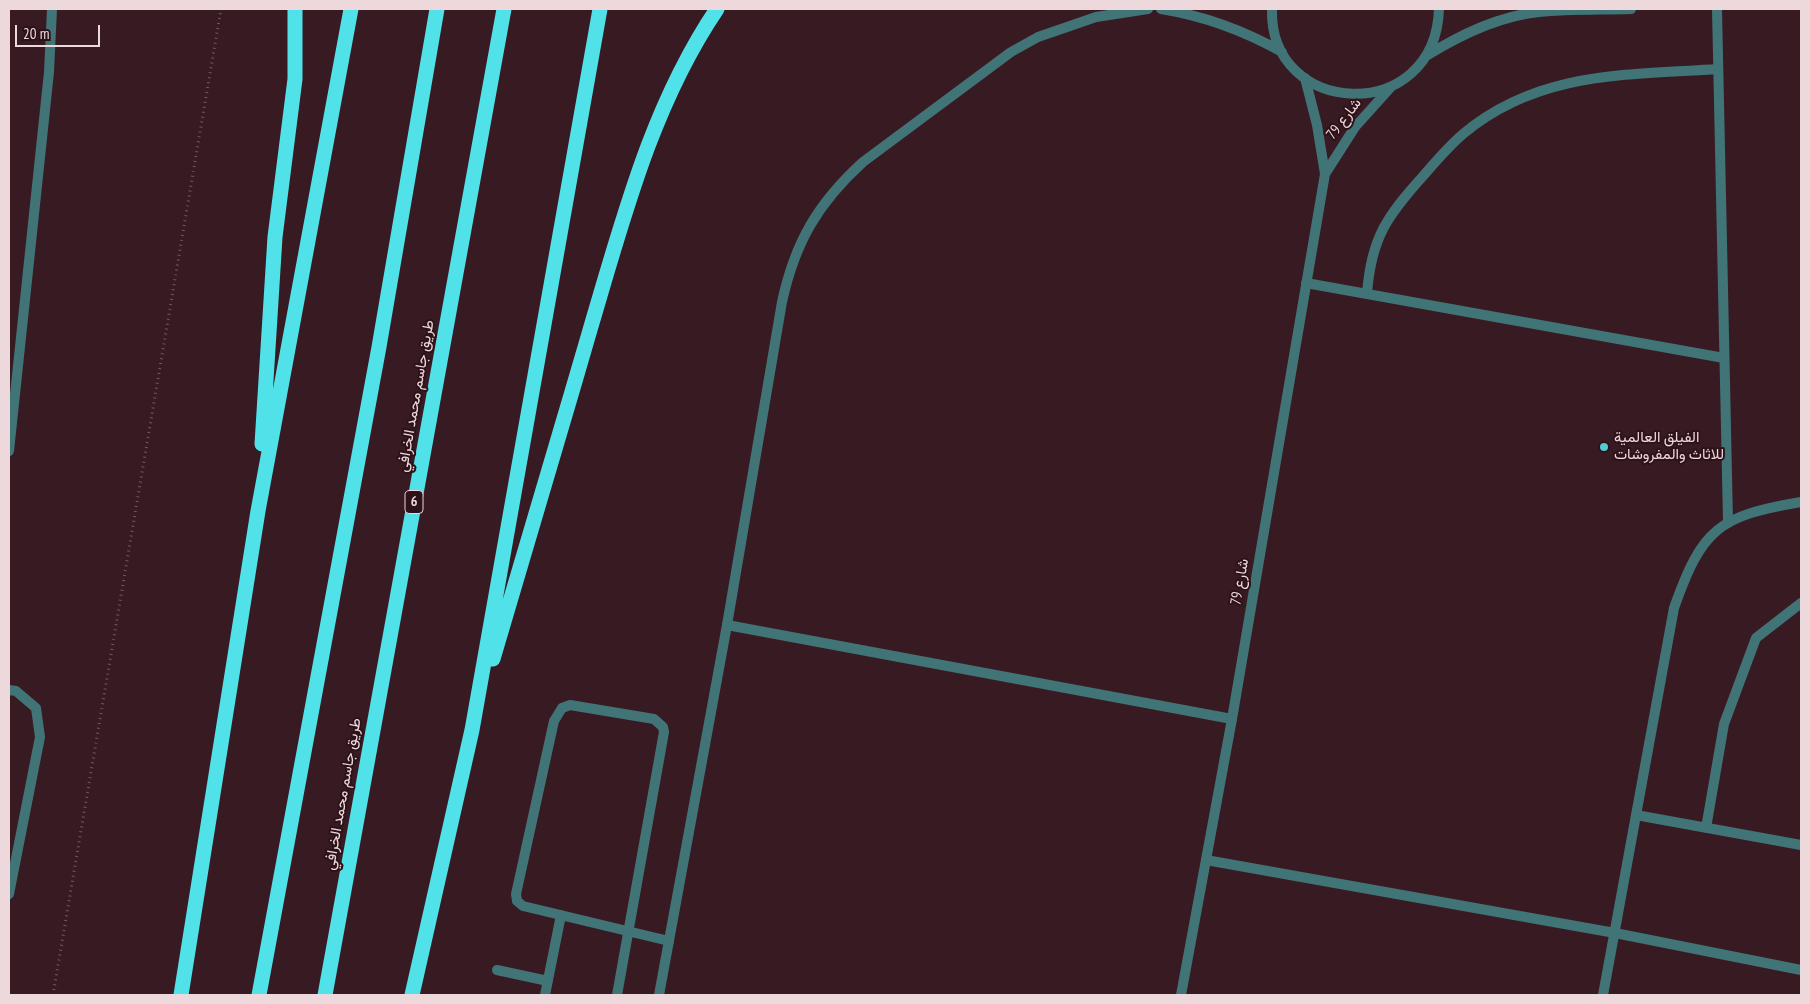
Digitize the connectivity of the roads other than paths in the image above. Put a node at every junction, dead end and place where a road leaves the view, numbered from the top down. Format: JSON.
{"nodes":[{"id":1,"x":52,"y":9,"type":"edge"},
{"id":2,"x":295,"y":9,"type":"edge"},
{"id":3,"x":351,"y":9,"type":"edge"},
{"id":4,"x":437,"y":9,"type":"edge"},
{"id":5,"x":504,"y":9,"type":"edge"},
{"id":6,"x":600,"y":9,"type":"edge"},
{"id":7,"x":717,"y":9,"type":"edge"},
{"id":8,"x":1148,"y":9,"type":"edge"},
{"id":9,"x":1162,"y":9,"type":"edge"},
{"id":10,"x":1272,"y":9,"type":"edge"},
{"id":11,"x":1439,"y":9,"type":"edge"},
{"id":12,"x":1525,"y":9,"type":"edge"},
{"id":13,"x":1631,"y":9,"type":"edge"},
{"id":14,"x":1717,"y":9,"type":"edge"},
{"id":15,"x":1538,"y":12,"type":"junction"},
{"id":16,"x":1282,"y":52,"type":"junction"},
{"id":17,"x":1425,"y":57,"type":"junction"},
{"id":18,"x":1718,"y":69,"type":"junction"},
{"id":19,"x":1305,"y":78,"type":"junction"},
{"id":20,"x":1392,"y":86,"type":"junction"},
{"id":21,"x":1325,"y":174,"type":"junction"},
{"id":22,"x":1306,"y":284,"type":"junction"},
{"id":23,"x":1367,"y":294,"type":"junction"},
{"id":24,"x":1724,"y":358,"type":"junction"},
{"id":25,"x":9,"y":445,"type":"edge"},
{"id":26,"x":1801,"y":502,"type":"edge"},
{"id":27,"x":258,"y":511,"type":"junction"},
{"id":28,"x":1728,"y":522,"type":"junction"},
{"id":29,"x":1801,"y":603,"type":"edge"},
{"id":30,"x":727,"y":624,"type":"junction"},
{"id":31,"x":9,"y":690,"type":"edge"},
{"id":32,"x":1232,"y":719,"type":"junction"},
{"id":33,"x":472,"y":730,"type":"junction"},
{"id":34,"x":1636,"y":815,"type":"junction"},
{"id":35,"x":1706,"y":828,"type":"junction"},
{"id":36,"x":1801,"y":845,"type":"edge"},
{"id":37,"x":1206,"y":860,"type":"junction"},
{"id":38,"x":9,"y":894,"type":"edge"},
{"id":39,"x":560,"y":915,"type":"junction"},
{"id":40,"x":629,"y":931,"type":"junction"},
{"id":41,"x":1615,"y":933,"type":"junction"},
{"id":42,"x":669,"y":941,"type":"junction"},
{"id":43,"x":497,"y":970,"type":"dead end"},
{"id":44,"x":1801,"y":970,"type":"edge"},
{"id":45,"x":548,"y":980,"type":"junction"},
{"id":46,"x":181,"y":995,"type":"edge"},
{"id":47,"x":259,"y":995,"type":"edge"},
{"id":48,"x":325,"y":995,"type":"edge"},
{"id":49,"x":412,"y":995,"type":"edge"},
{"id":50,"x":545,"y":995,"type":"edge"},
{"id":51,"x":617,"y":995,"type":"edge"},
{"id":52,"x":659,"y":995,"type":"edge"},
{"id":53,"x":1180,"y":995,"type":"edge"},
{"id":54,"x":1603,"y":995,"type":"edge"}],
"edges":[{"from":1,"to":25,"type":"street"},
{"from":2,"to":27,"type":"highway"},
{"from":3,"to":27,"type":"highway"},
{"from":4,"to":47,"type":"highway"},
{"from":5,"to":48,"type":"highway","name":"طريق جاسم محمد الخرافي","number":"6"},
{"from":6,"to":33,"type":"highway"},
{"from":7,"to":33,"type":"highway"},
{"from":8,"to":30,"type":"street"},
{"from":9,"to":16,"type":"street"},
{"from":10,"to":16,"type":"street"},
{"from":11,"to":17,"type":"street"},
{"from":12,"to":15,"type":"street"},
{"from":13,"to":15,"type":"street"},
{"from":14,"to":18,"type":"street"},
{"from":15,"to":17,"type":"street"},
{"from":16,"to":19,"type":"street"},
{"from":17,"to":20,"type":"street"},
{"from":18,"to":23,"type":"street"},
{"from":18,"to":24,"type":"street"},
{"from":19,"to":20,"type":"street"},
{"from":19,"to":21,"type":"street","name":"شارع 79"},
{"from":20,"to":21,"type":"street","name":"شارع 79"},
{"from":21,"to":22,"type":"street","name":"شارع 79"},
{"from":22,"to":23,"type":"street"},
{"from":22,"to":32,"type":"street","name":"شارع 79"},
{"from":23,"to":24,"type":"street"},
{"from":24,"to":28,"type":"street"},
{"from":26,"to":28,"type":"street"},
{"from":27,"to":46,"type":"highway"},
{"from":28,"to":34,"type":"street"},
{"from":29,"to":35,"type":"street"},
{"from":30,"to":32,"type":"street"},
{"from":30,"to":42,"type":"street"},
{"from":31,"to":38,"type":"street"},
{"from":32,"to":37,"type":"street","name":"شارع 79"},
{"from":33,"to":49,"type":"highway"},
{"from":34,"to":35,"type":"street"},
{"from":34,"to":41,"type":"street"},
{"from":35,"to":36,"type":"street"},
{"from":37,"to":41,"type":"street"},
{"from":37,"to":53,"type":"street","name":"شارع 79"},
{"from":39,"to":40,"type":"street"},
{"from":39,"to":40,"type":"street"},
{"from":39,"to":45,"type":"street"},
{"from":40,"to":42,"type":"street"},
{"from":40,"to":51,"type":"street"},
{"from":41,"to":44,"type":"street"},
{"from":41,"to":54,"type":"street"},
{"from":42,"to":52,"type":"street"},
{"from":43,"to":45,"type":"street"},
{"from":45,"to":50,"type":"street"}]}
